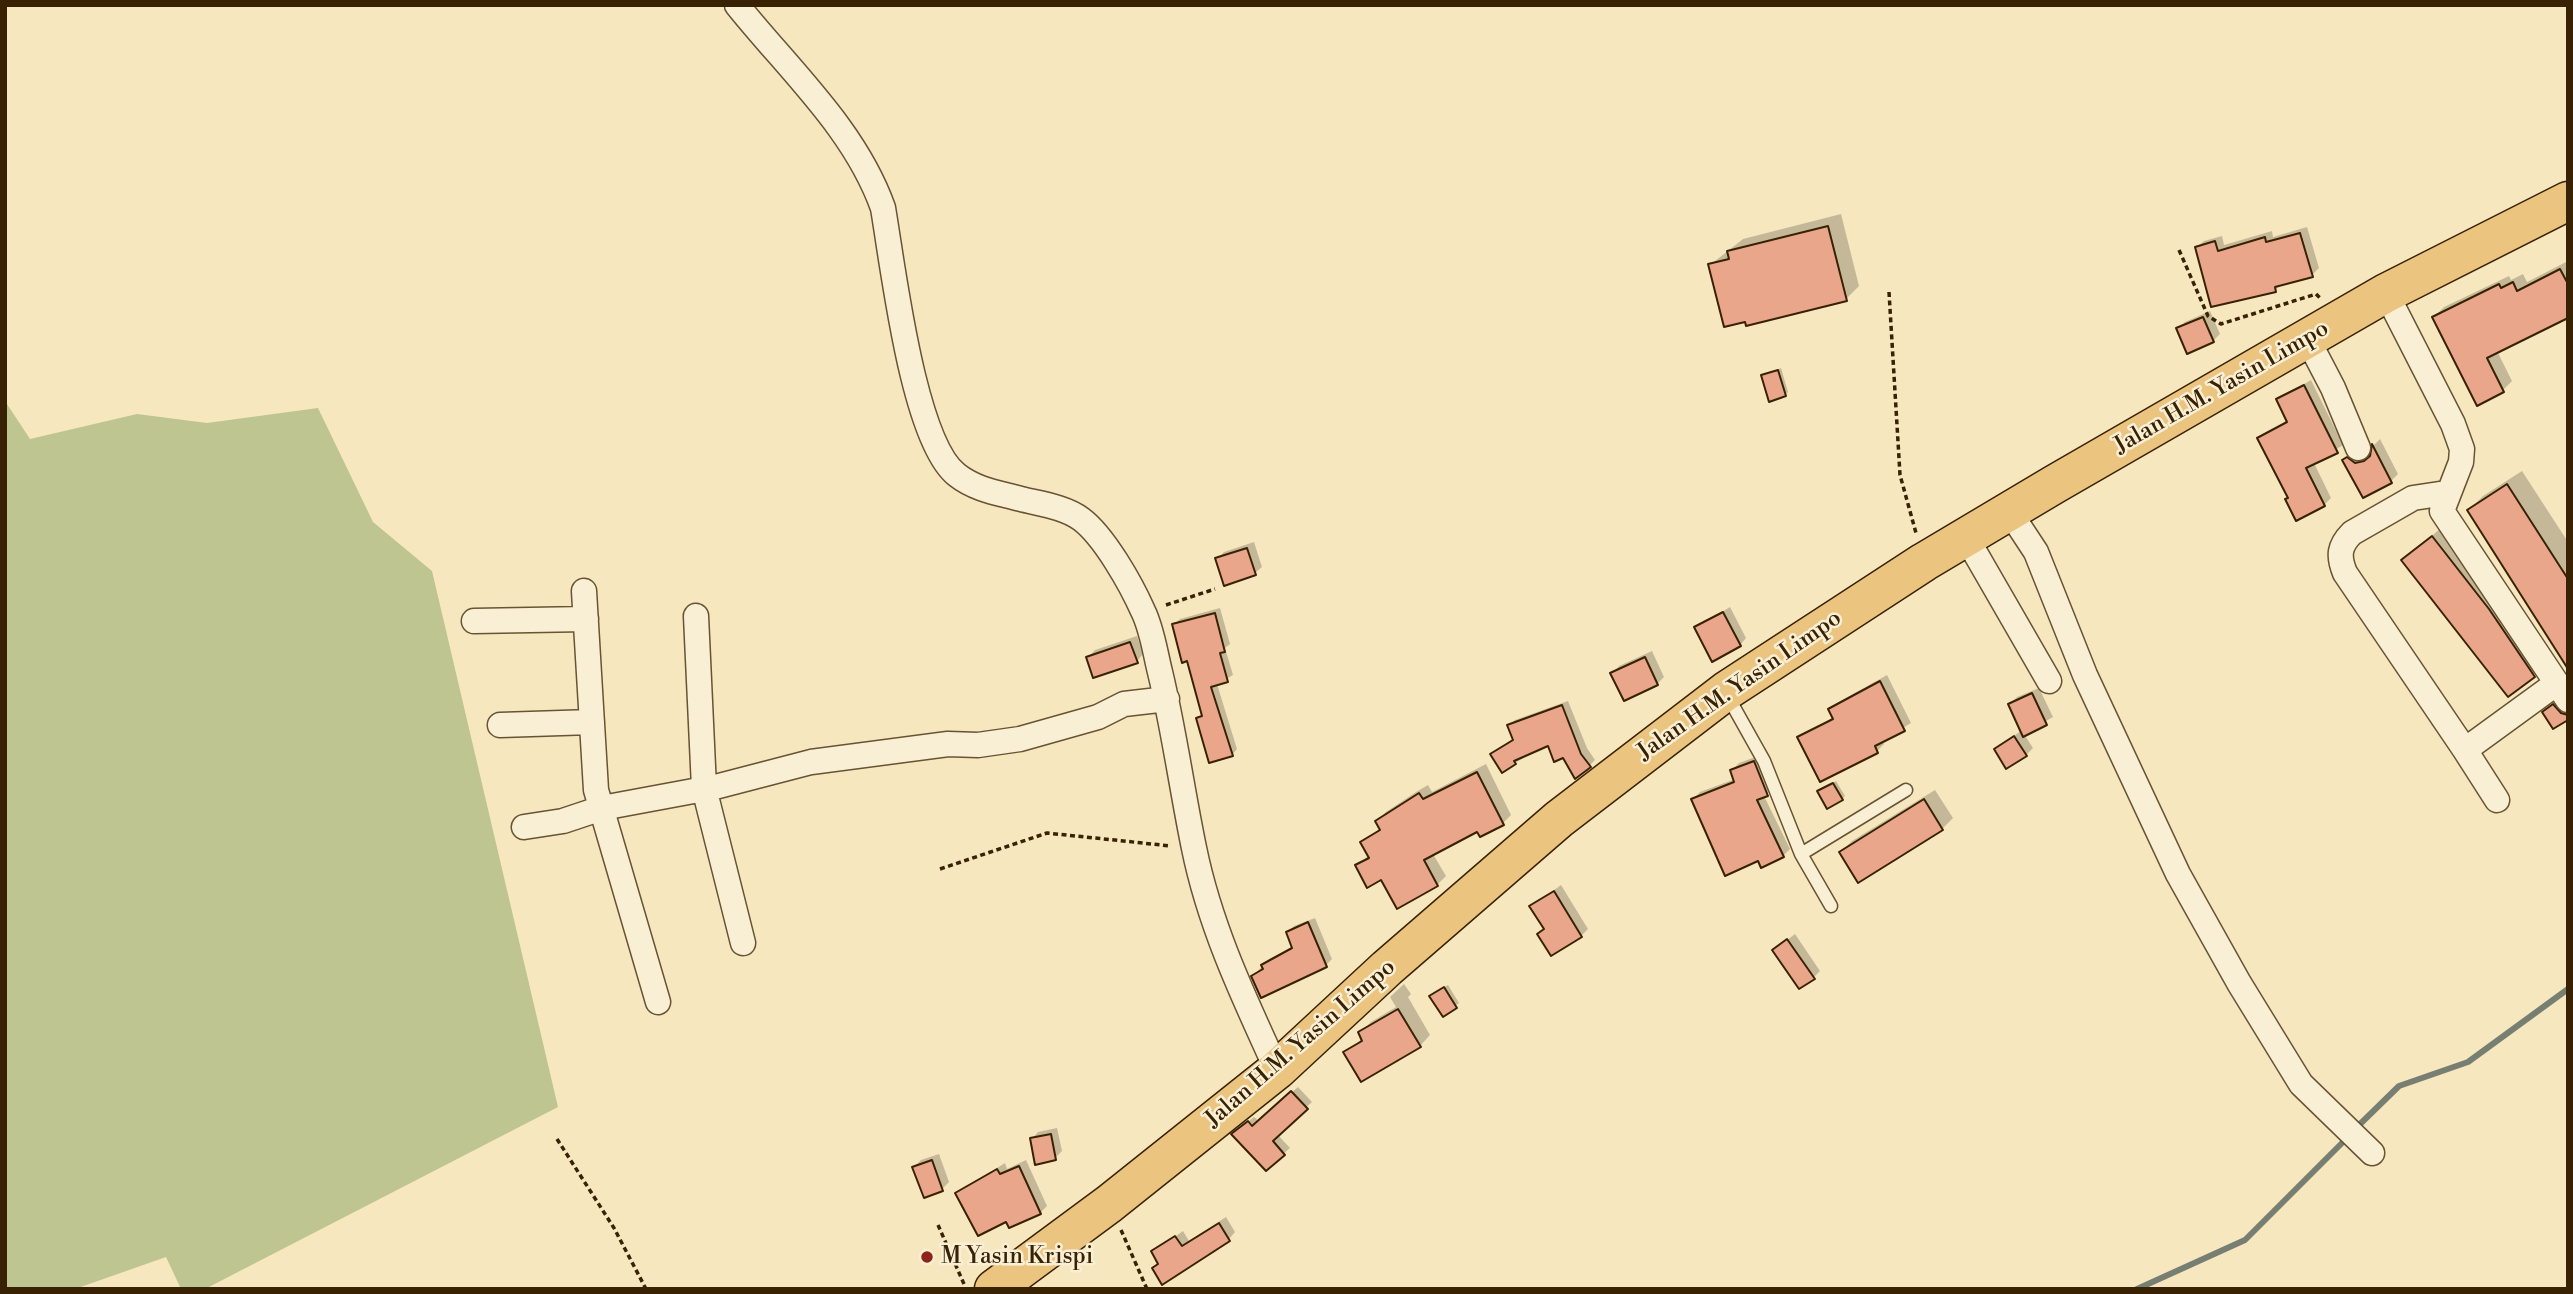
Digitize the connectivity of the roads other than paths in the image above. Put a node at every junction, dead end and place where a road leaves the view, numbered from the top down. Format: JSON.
{"nodes":[{"id":1,"x":737,"y":5,"type":"edge"},
{"id":2,"x":2568,"y":201,"type":"edge"},
{"id":3,"x":2386,"y":293,"type":"junction"},
{"id":4,"x":2319,"y":333,"type":"junction"},
{"id":5,"x":2358,"y":448,"type":"dead end"},
{"id":6,"x":2446,"y":494,"type":"junction"},
{"id":7,"x":2009,"y":511,"type":"junction"},
{"id":8,"x":1966,"y":537,"type":"junction"},
{"id":9,"x":584,"y":591,"type":"dead end"},
{"id":10,"x":696,"y":616,"type":"dead end"},
{"id":11,"x":586,"y":619,"type":"junction"},
{"id":12,"x":474,"y":621,"type":"dead end"},
{"id":13,"x":2049,"y":681,"type":"dead end"},
{"id":14,"x":1726,"y":691,"type":"junction"},
{"id":15,"x":2562,"y":692,"type":"edge"},
{"id":16,"x":1167,"y":699,"type":"junction"},
{"id":17,"x":592,"y":722,"type":"junction"},
{"id":18,"x":500,"y":725,"type":"dead end"},
{"id":19,"x":2465,"y":750,"type":"junction"},
{"id":20,"x":704,"y":788,"type":"junction"},
{"id":21,"x":1906,"y":790,"type":"dead end"},
{"id":22,"x":2497,"y":800,"type":"dead end"},
{"id":23,"x":602,"y":808,"type":"junction"},
{"id":24,"x":524,"y":827,"type":"dead end"},
{"id":25,"x":1801,"y":854,"type":"junction"},
{"id":26,"x":1831,"y":906,"type":"dead end"},
{"id":27,"x":743,"y":943,"type":"dead end"},
{"id":28,"x":658,"y":1002,"type":"dead end"},
{"id":29,"x":1277,"y":1070,"type":"junction"},
{"id":30,"x":2372,"y":1153,"type":"dead end"},
{"id":31,"x":994,"y":1289,"type":"edge"}],
"edges":[{"from":1,"to":16,"type":"street"},
{"from":2,"to":3,"type":"main road","name":"Jalan H.M. Yasin Limpo"},
{"from":3,"to":4,"type":"main road","name":"Jalan H.M. Yasin Limpo"},
{"from":3,"to":6,"type":"street"},
{"from":4,"to":5,"type":"street"},
{"from":4,"to":7,"type":"main road","name":"Jalan H.M. Yasin Limpo"},
{"from":6,"to":15,"type":"street"},
{"from":6,"to":19,"type":"street"},
{"from":7,"to":8,"type":"main road","name":"Jalan H.M. Yasin Limpo"},
{"from":7,"to":30,"type":"street"},
{"from":8,"to":13,"type":"street"},
{"from":8,"to":14,"type":"main road","name":"Jalan H.M. Yasin Limpo"},
{"from":9,"to":11,"type":"street"},
{"from":10,"to":20,"type":"street"},
{"from":11,"to":12,"type":"street"},
{"from":11,"to":17,"type":"street"},
{"from":14,"to":25,"type":"lane"},
{"from":14,"to":29,"type":"main road","name":"Jalan H.M. Yasin Limpo"},
{"from":15,"to":19,"type":"street"},
{"from":16,"to":20,"type":"street"},
{"from":16,"to":29,"type":"street"},
{"from":17,"to":18,"type":"street"},
{"from":17,"to":23,"type":"street"},
{"from":19,"to":22,"type":"street"},
{"from":20,"to":23,"type":"street"},
{"from":20,"to":27,"type":"street"},
{"from":21,"to":25,"type":"lane"},
{"from":23,"to":24,"type":"street"},
{"from":23,"to":28,"type":"street"},
{"from":25,"to":26,"type":"lane"},
{"from":29,"to":31,"type":"main road","name":"Jalan H.M. Yasin Limpo"}]}
